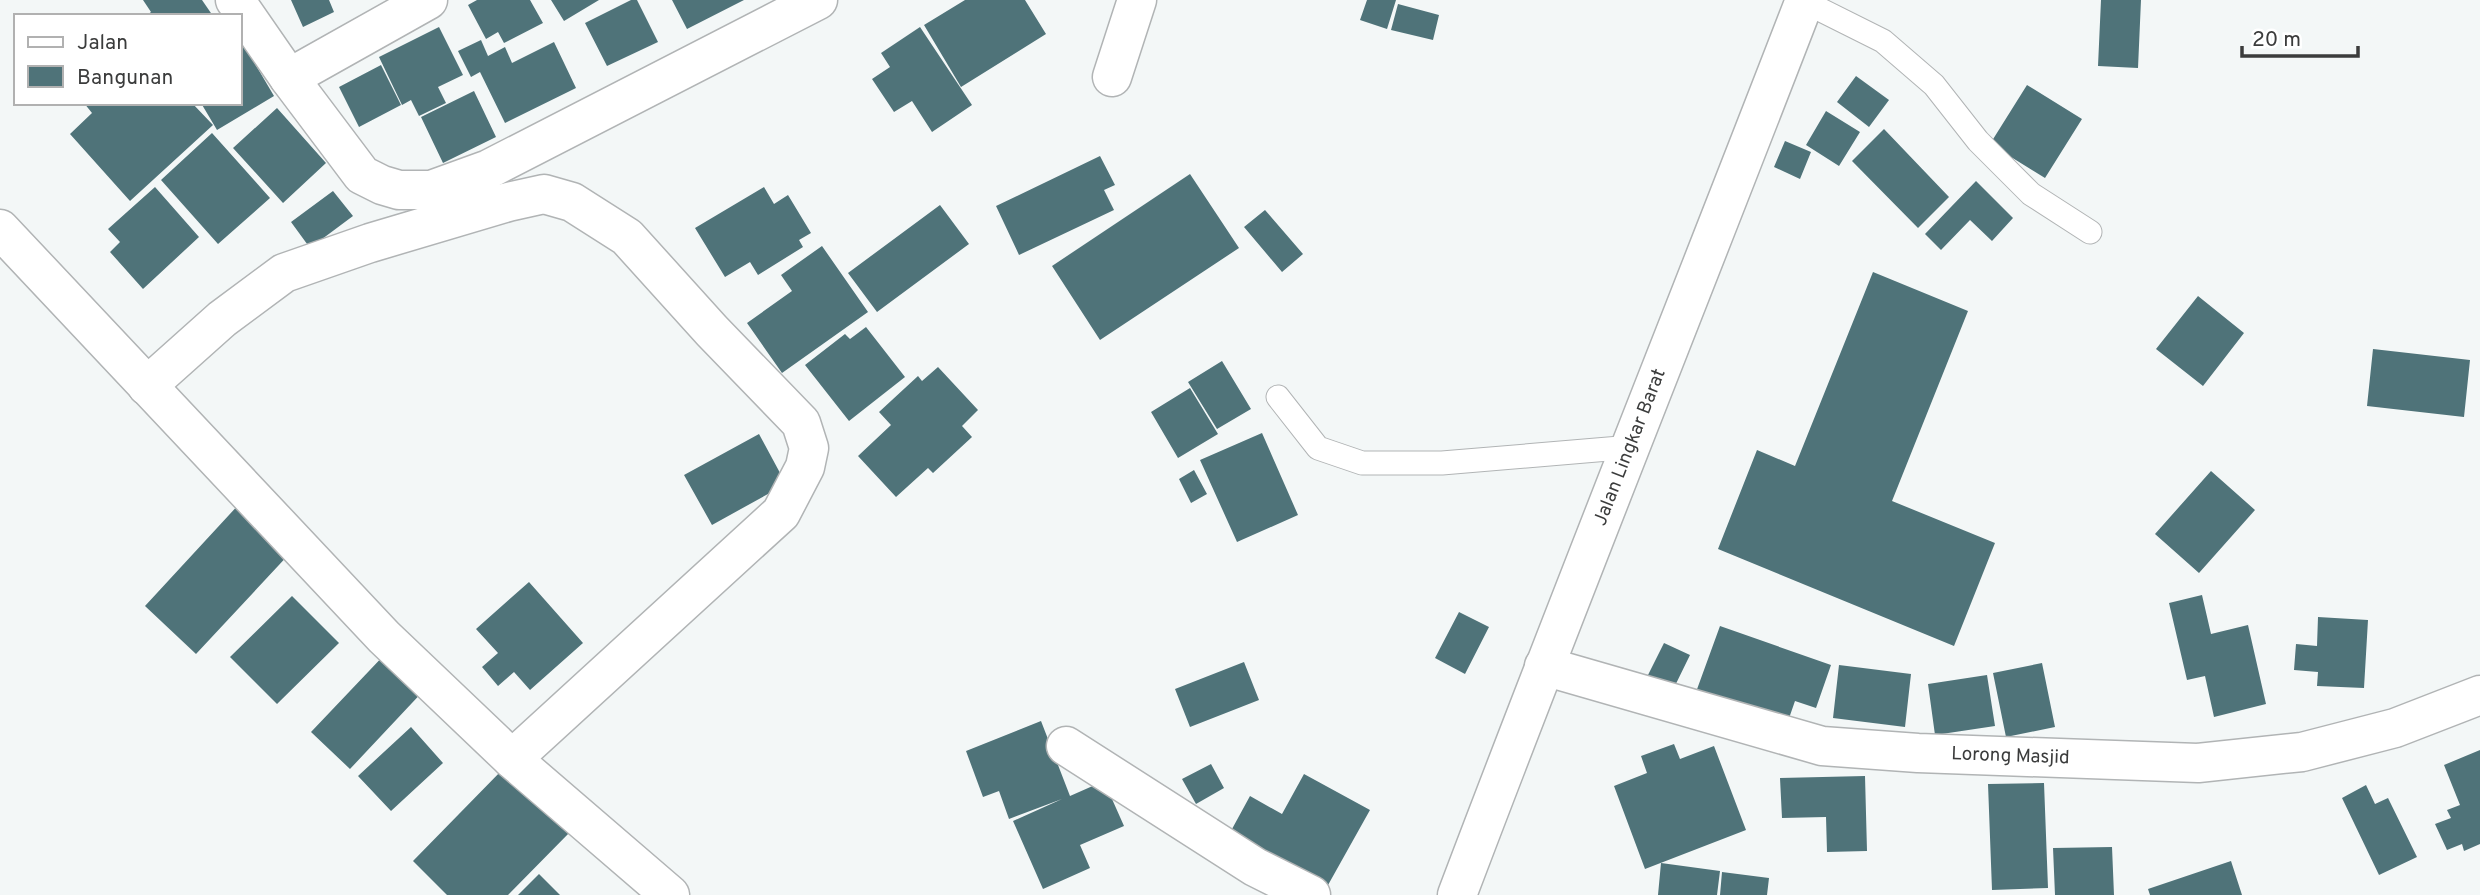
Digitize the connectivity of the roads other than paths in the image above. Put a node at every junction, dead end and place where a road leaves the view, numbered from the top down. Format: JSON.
{"nodes":[{"id":1,"x":235,"y":0,"type":"edge"},
{"id":2,"x":428,"y":0,"type":"edge"},
{"id":3,"x":818,"y":0,"type":"edge"},
{"id":4,"x":1137,"y":0,"type":"edge"},
{"id":5,"x":1803,"y":1,"type":"edge"},
{"id":6,"x":289,"y":78,"type":"junction"},
{"id":7,"x":1112,"y":78,"type":"dead end"},
{"id":8,"x":0,"y":229,"type":"edge"},
{"id":9,"x":2090,"y":232,"type":"dead end"},
{"id":10,"x":147,"y":386,"type":"junction"},
{"id":11,"x":1278,"y":397,"type":"dead end"},
{"id":12,"x":1632,"y":447,"type":"junction"},
{"id":13,"x":1544,"y":666,"type":"junction"},
{"id":14,"x":2480,"y":695,"type":"edge"},
{"id":15,"x":1066,"y":746,"type":"dead end"},
{"id":16,"x":512,"y":760,"type":"junction"},
{"id":17,"x":670,"y":895,"type":"edge"},
{"id":18,"x":1311,"y":895,"type":"edge"},
{"id":19,"x":1457,"y":895,"type":"edge"}],
"edges":[{"from":1,"to":6,"type":"main road"},
{"from":2,"to":6,"type":"main road"},
{"from":3,"to":6,"type":"main road"},
{"from":4,"to":7,"type":"main road"},
{"from":5,"to":9,"type":"lane"},
{"from":5,"to":12,"type":"main road","name":"Jalan Lingkar Barat"},
{"from":8,"to":10,"type":"main road"},
{"from":10,"to":16,"type":"main road"},
{"from":10,"to":16,"type":"main road"},
{"from":11,"to":12,"type":"lane"},
{"from":12,"to":13,"type":"main road","name":"Jalan Lingkar Barat"},
{"from":13,"to":14,"type":"main road","name":"Lorong Masjid"},
{"from":13,"to":19,"type":"main road","name":"Jalan Lingkar Barat"},
{"from":15,"to":18,"type":"main road"},
{"from":16,"to":17,"type":"main road"}]}
